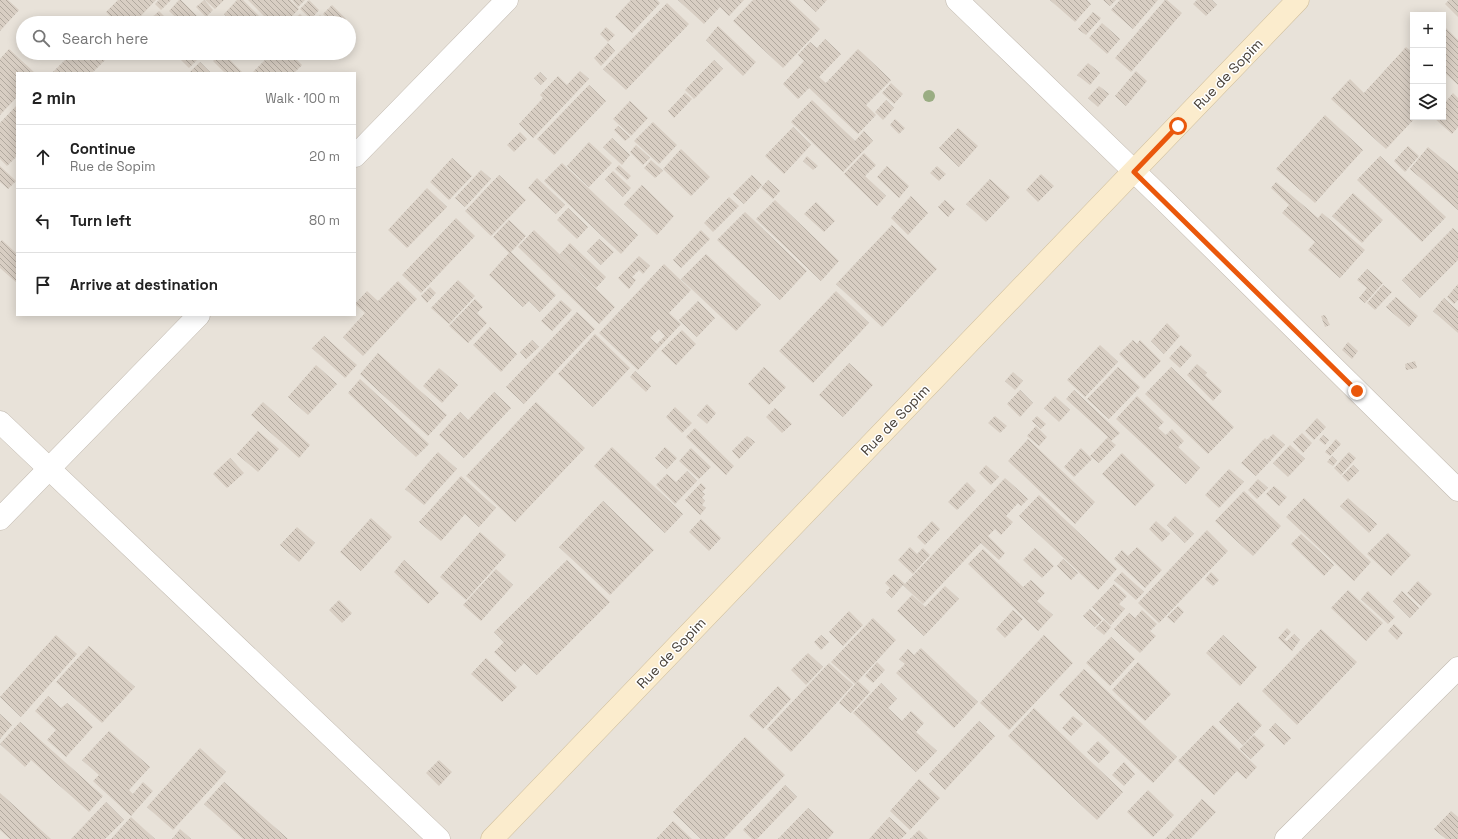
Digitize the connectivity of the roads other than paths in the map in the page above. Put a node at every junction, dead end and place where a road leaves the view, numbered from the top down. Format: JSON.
{"nodes":[{"id":1,"x":507,"y":0,"type":"edge"},
{"id":2,"x":957,"y":0,"type":"edge"},
{"id":3,"x":1298,"y":0,"type":"edge"},
{"id":4,"x":356,"y":155,"type":"edge"},
{"id":5,"x":1134,"y":172,"type":"junction"},
{"id":6,"x":198,"y":316,"type":"edge"},
{"id":7,"x":0,"y":422,"type":"edge"},
{"id":8,"x":48,"y":468,"type":"junction"},
{"id":9,"x":1458,"y":490,"type":"edge"},
{"id":10,"x":0,"y":519,"type":"edge"},
{"id":11,"x":1458,"y":668,"type":"edge"},
{"id":12,"x":439,"y":839,"type":"edge"},
{"id":13,"x":492,"y":839,"type":"edge"},
{"id":14,"x":1286,"y":839,"type":"edge"}],
"edges":[{"from":1,"to":4,"type":"street"},
{"from":2,"to":5,"type":"street"},
{"from":3,"to":5,"type":"street","name":"Rue de Sopim"},
{"from":5,"to":9,"type":"street"},
{"from":5,"to":13,"type":"street","name":"Rue de Sopim"},
{"from":6,"to":8,"type":"street"},
{"from":7,"to":8,"type":"street"},
{"from":8,"to":10,"type":"street"},
{"from":8,"to":12,"type":"street"},
{"from":11,"to":14,"type":"street"}]}
